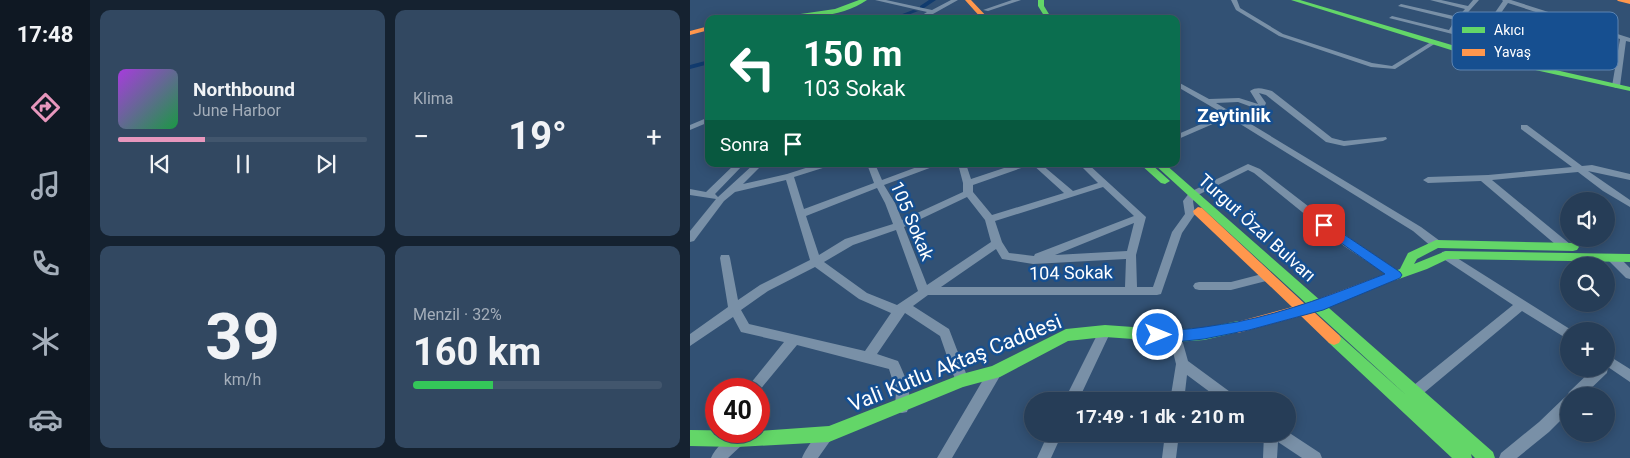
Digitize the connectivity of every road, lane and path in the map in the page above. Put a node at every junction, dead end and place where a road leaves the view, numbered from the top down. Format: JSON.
{"nodes":[{"id":1,"x":864,"y":0,"type":"edge"},
{"id":2,"x":878,"y":0,"type":"edge"},
{"id":3,"x":903,"y":0,"type":"edge"},
{"id":4,"x":955,"y":0,"type":"edge"},
{"id":5,"x":968,"y":0,"type":"edge"},
{"id":6,"x":976,"y":0,"type":"edge"},
{"id":7,"x":1018,"y":0,"type":"edge"},
{"id":8,"x":1041,"y":0,"type":"edge"},
{"id":9,"x":1234,"y":0,"type":"edge"},
{"id":10,"x":1294,"y":0,"type":"edge"},
{"id":11,"x":1406,"y":0,"type":"edge"},
{"id":12,"x":1433,"y":0,"type":"edge"},
{"id":13,"x":1476,"y":0,"type":"edge"},
{"id":14,"x":1506,"y":0,"type":"edge"},
{"id":15,"x":1620,"y":0,"type":"edge"},
{"id":16,"x":1630,"y":2,"type":"edge"},
{"id":17,"x":895,"y":3,"type":"junction"},
{"id":18,"x":1401,"y":6,"type":"junction"},
{"id":19,"x":1470,"y":8,"type":"junction"},
{"id":20,"x":933,"y":12,"type":"junction"},
{"id":21,"x":1466,"y":12,"type":"edge"},
{"id":22,"x":1498,"y":12,"type":"edge"},
{"id":23,"x":1543,"y":12,"type":"edge"},
{"id":24,"x":986,"y":14,"type":"edge"},
{"id":25,"x":803,"y":15,"type":"edge"},
{"id":26,"x":927,"y":15,"type":"edge"},
{"id":27,"x":1046,"y":15,"type":"edge"},
{"id":28,"x":1452,"y":17,"type":"edge"},
{"id":29,"x":1392,"y":18,"type":"junction"},
{"id":30,"x":705,"y":29,"type":"edge"},
{"id":31,"x":1385,"y":29,"type":"junction"},
{"id":32,"x":1451,"y":32,"type":"edge"},
{"id":33,"x":690,"y":33,"type":"edge"},
{"id":34,"x":1626,"y":39,"type":"edge"},
{"id":35,"x":1433,"y":43,"type":"junction"},
{"id":36,"x":1452,"y":48,"type":"edge"},
{"id":37,"x":1545,"y":70,"type":"edge"},
{"id":38,"x":1180,"y":85,"type":"edge"},
{"id":39,"x":1616,"y":86,"type":"junction"},
{"id":40,"x":1630,"y":89,"type":"edge"},
{"id":41,"x":1207,"y":101,"type":"junction"},
{"id":42,"x":1230,"y":114,"type":"junction"},
{"id":43,"x":705,"y":121,"type":"edge"},
{"id":44,"x":1524,"y":127,"type":"dead end"},
{"id":45,"x":690,"y":128,"type":"edge"},
{"id":46,"x":1180,"y":136,"type":"edge"},
{"id":47,"x":1383,"y":139,"type":"dead end"},
{"id":48,"x":737,"y":167,"type":"edge"},
{"id":49,"x":756,"y":167,"type":"edge"},
{"id":50,"x":817,"y":167,"type":"edge"},
{"id":51,"x":872,"y":167,"type":"edge"},
{"id":52,"x":924,"y":167,"type":"edge"},
{"id":53,"x":963,"y":167,"type":"edge"},
{"id":54,"x":1017,"y":167,"type":"edge"},
{"id":55,"x":1040,"y":167,"type":"edge"},
{"id":56,"x":1086,"y":167,"type":"edge"},
{"id":57,"x":1149,"y":167,"type":"edge"},
{"id":58,"x":1162,"y":167,"type":"edge"},
{"id":59,"x":1580,"y":169,"type":"junction"},
{"id":60,"x":789,"y":176,"type":"junction"},
{"id":61,"x":1630,"y":177,"type":"edge"},
{"id":62,"x":1483,"y":178,"type":"junction"},
{"id":63,"x":1428,"y":180,"type":"dead end"},
{"id":64,"x":879,"y":184,"type":"junction"},
{"id":65,"x":1104,"y":184,"type":"junction"},
{"id":66,"x":968,"y":188,"type":"junction"},
{"id":67,"x":733,"y":189,"type":"junction"},
{"id":68,"x":690,"y":192,"type":"edge"},
{"id":69,"x":1072,"y":194,"type":"junction"},
{"id":70,"x":708,"y":196,"type":"junction"},
{"id":71,"x":720,"y":198,"type":"junction"},
{"id":72,"x":1191,"y":198,"type":"junction"},
{"id":73,"x":1630,"y":204,"type":"edge"},
{"id":74,"x":801,"y":214,"type":"junction"},
{"id":75,"x":1140,"y":217,"type":"junction"},
{"id":76,"x":990,"y":219,"type":"junction"},
{"id":77,"x":898,"y":226,"type":"junction"},
{"id":78,"x":690,"y":238,"type":"edge"},
{"id":79,"x":1560,"y":242,"type":"edge"},
{"id":80,"x":997,"y":243,"type":"junction"},
{"id":81,"x":1436,"y":244,"type":"junction"},
{"id":82,"x":1560,"y":247,"type":"edge"},
{"id":83,"x":1566,"y":247,"type":"edge"},
{"id":84,"x":1630,"y":250,"type":"edge"},
{"id":85,"x":1446,"y":254,"type":"junction"},
{"id":86,"x":1131,"y":255,"type":"junction"},
{"id":87,"x":1571,"y":257,"type":"edge"},
{"id":88,"x":725,"y":258,"type":"dead end"},
{"id":89,"x":1615,"y":258,"type":"edge"},
{"id":90,"x":1630,"y":258,"type":"edge"},
{"id":91,"x":1034,"y":260,"type":"junction"},
{"id":92,"x":1615,"y":260,"type":"edge"},
{"id":93,"x":816,"y":262,"type":"junction"},
{"id":94,"x":1400,"y":273,"type":"junction"},
{"id":95,"x":1630,"y":275,"type":"edge"},
{"id":96,"x":1266,"y":277,"type":"junction"},
{"id":97,"x":1199,"y":286,"type":"dead end"},
{"id":98,"x":1131,"y":290,"type":"junction"},
{"id":99,"x":924,"y":291,"type":"junction"},
{"id":100,"x":1522,"y":304,"type":"junction"},
{"id":101,"x":1318,"y":306,"type":"junction"},
{"id":102,"x":734,"y":308,"type":"junction"},
{"id":103,"x":901,"y":308,"type":"junction"},
{"id":104,"x":1304,"y":310,"type":"junction"},
{"id":105,"x":1560,"y":329,"type":"edge"},
{"id":106,"x":1105,"y":331,"type":"junction"},
{"id":107,"x":1175,"y":336,"type":"junction"},
{"id":108,"x":794,"y":339,"type":"junction"},
{"id":109,"x":690,"y":341,"type":"edge"},
{"id":110,"x":868,"y":357,"type":"junction"},
{"id":111,"x":1182,"y":364,"type":"junction"},
{"id":112,"x":1615,"y":368,"type":"edge"},
{"id":113,"x":995,"y":372,"type":"junction"},
{"id":114,"x":1628,"y":373,"type":"edge"},
{"id":115,"x":1593,"y":377,"type":"edge"},
{"id":116,"x":761,"y":378,"type":"edge"},
{"id":117,"x":962,"y":381,"type":"junction"},
{"id":118,"x":1583,"y":387,"type":"edge"},
{"id":119,"x":1075,"y":392,"type":"edge"},
{"id":120,"x":1178,"y":392,"type":"edge"},
{"id":121,"x":1220,"y":392,"type":"edge"},
{"id":122,"x":1414,"y":393,"type":"junction"},
{"id":123,"x":902,"y":407,"type":"junction"},
{"id":124,"x":1560,"y":411,"type":"edge"},
{"id":125,"x":829,"y":434,"type":"junction"},
{"id":126,"x":705,"y":435,"type":"edge"},
{"id":127,"x":770,"y":437,"type":"edge"},
{"id":128,"x":690,"y":438,"type":"edge"},
{"id":129,"x":1051,"y":442,"type":"edge"},
{"id":130,"x":1171,"y":442,"type":"edge"},
{"id":131,"x":1271,"y":442,"type":"edge"},
{"id":132,"x":1290,"y":442,"type":"edge"},
{"id":133,"x":734,"y":443,"type":"edge"},
{"id":134,"x":718,"y":458,"type":"edge"},
{"id":135,"x":810,"y":458,"type":"edge"},
{"id":136,"x":944,"y":458,"type":"edge"},
{"id":137,"x":1044,"y":458,"type":"edge"},
{"id":138,"x":1169,"y":458,"type":"edge"},
{"id":139,"x":1270,"y":458,"type":"edge"},
{"id":140,"x":1315,"y":458,"type":"edge"},
{"id":141,"x":1464,"y":458,"type":"edge"},
{"id":142,"x":1487,"y":458,"type":"edge"},
{"id":143,"x":1506,"y":458,"type":"edge"}],
"edges":[{"from":1,"to":25,"type":"main road"},
{"from":2,"to":17,"type":"street"},
{"from":3,"to":17,"type":"street"},
{"from":4,"to":20,"type":"street"},
{"from":5,"to":24,"type":"main road"},
{"from":6,"to":24,"type":"main road"},
{"from":7,"to":24,"type":"street"},
{"from":8,"to":27,"type":"main road"},
{"from":9,"to":35,"type":"street"},
{"from":10,"to":31,"type":"main road"},
{"from":11,"to":18,"type":"street"},
{"from":12,"to":19,"type":"street"},
{"from":13,"to":19,"type":"street"},
{"from":14,"to":22,"type":"street"},
{"from":14,"to":23,"type":"street"},
{"from":15,"to":16,"type":"main road"},
{"from":17,"to":20,"type":"street"},
{"from":18,"to":28,"type":"street"},
{"from":18,"to":29,"type":"street"},
{"from":19,"to":21,"type":"street"},
{"from":20,"to":26,"type":"street"},
{"from":29,"to":31,"type":"street"},
{"from":29,"to":32,"type":"street"},
{"from":30,"to":33,"type":"main road"},
{"from":31,"to":35,"type":"main road"},
{"from":34,"to":39,"type":"street"},
{"from":35,"to":36,"type":"main road"},
{"from":37,"to":39,"type":"main road"},
{"from":38,"to":41,"type":"street"},
{"from":39,"to":40,"type":"main road"},
{"from":41,"to":42,"type":"street"},
{"from":41,"to":47,"type":"street"},
{"from":42,"to":46,"type":"street"},
{"from":42,"to":81,"type":"street"},
{"from":43,"to":45,"type":"street"},
{"from":44,"to":59,"type":"street"},
{"from":48,"to":70,"type":"street"},
{"from":49,"to":67,"type":"street"},
{"from":50,"to":60,"type":"street"},
{"from":51,"to":64,"type":"street","name":"105 Sokak"},
{"from":52,"to":64,"type":"street"},
{"from":53,"to":66,"type":"street"},
{"from":54,"to":66,"type":"street"},
{"from":55,"to":69,"type":"street"},
{"from":56,"to":65,"type":"street"},
{"from":57,"to":72,"type":"main road","name":"Turgut Özal Bulvarı"},
{"from":58,"to":72,"type":"main road","name":"Turgut Özal Bulvarı"},
{"from":59,"to":61,"type":"street"},
{"from":59,"to":62,"type":"street"},
{"from":59,"to":73,"type":"street"},
{"from":60,"to":67,"type":"street"},
{"from":60,"to":74,"type":"street"},
{"from":62,"to":63,"type":"street"},
{"from":62,"to":79,"type":"street"},
{"from":64,"to":74,"type":"street"},
{"from":64,"to":77,"type":"street","name":"105 Sokak"},
{"from":65,"to":69,"type":"street"},
{"from":65,"to":75,"type":"street"},
{"from":66,"to":76,"type":"street"},
{"from":66,"to":77,"type":"street"},
{"from":67,"to":71,"type":"street"},
{"from":68,"to":70,"type":"street"},
{"from":69,"to":76,"type":"street"},
{"from":70,"to":71,"type":"street"},
{"from":71,"to":78,"type":"street"},
{"from":72,"to":94,"type":"street"},
{"from":72,"to":96,"type":"main road","name":"Turgut Özal Bulvarı"},
{"from":72,"to":98,"type":"street","name":"104 Sokak"},
{"from":72,"to":101,"type":"main road","name":"Turgut Özal Bulvarı"},
{"from":74,"to":93,"type":"street"},
{"from":75,"to":86,"type":"street"},
{"from":75,"to":91,"type":"street"},
{"from":76,"to":80,"type":"street"},
{"from":77,"to":93,"type":"street"},
{"from":77,"to":99,"type":"street","name":"105 Sokak"},
{"from":80,"to":91,"type":"street"},
{"from":80,"to":99,"type":"street"},
{"from":81,"to":82,"type":"main road"},
{"from":81,"to":94,"type":"main road"},
{"from":83,"to":84,"type":"main road"},
{"from":85,"to":87,"type":"main road","name":"Vali Kutlu Aktaş Caddesi"},
{"from":85,"to":94,"type":"main road","name":"Vali Kutlu Aktaş Caddesi"},
{"from":85,"to":100,"type":"street"},
{"from":86,"to":91,"type":"street"},
{"from":86,"to":98,"type":"street"},
{"from":88,"to":102,"type":"street"},
{"from":89,"to":90,"type":"main road","name":"Vali Kutlu Aktaş Caddesi"},
{"from":92,"to":95,"type":"street"},
{"from":93,"to":102,"type":"street"},
{"from":93,"to":103,"type":"street"},
{"from":94,"to":101,"type":"main road","name":"Vali Kutlu Aktaş Caddesi"},
{"from":96,"to":97,"type":"street"},
{"from":96,"to":104,"type":"main road","name":"Turgut Özal Bulvarı"},
{"from":98,"to":99,"type":"street","name":"104 Sokak"},
{"from":99,"to":103,"type":"street"},
{"from":100,"to":105,"type":"street"},
{"from":100,"to":122,"type":"street"},
{"from":101,"to":104,"type":"main road","name":"Vali Kutlu Aktaş Caddesi"},
{"from":101,"to":122,"type":"main road","name":"Turgut Özal Bulvarı"},
{"from":102,"to":108,"type":"street"},
{"from":102,"to":109,"type":"street"},
{"from":103,"to":110,"type":"street"},
{"from":103,"to":117,"type":"street"},
{"from":104,"to":107,"type":"main road","name":"Vali Kutlu Aktaş Caddesi"},
{"from":104,"to":141,"type":"main road","name":"Turgut Özal Bulvarı"},
{"from":106,"to":107,"type":"main road","name":"Vali Kutlu Aktaş Caddesi"},
{"from":106,"to":113,"type":"main road","name":"Vali Kutlu Aktaş Caddesi"},
{"from":106,"to":119,"type":"street"},
{"from":107,"to":111,"type":"street"},
{"from":108,"to":110,"type":"street"},
{"from":108,"to":116,"type":"street"},
{"from":110,"to":123,"type":"street"},
{"from":111,"to":120,"type":"street"},
{"from":111,"to":121,"type":"street"},
{"from":112,"to":114,"type":"street"},
{"from":113,"to":117,"type":"main road","name":"Vali Kutlu Aktaş Caddesi"},
{"from":113,"to":136,"type":"street"},
{"from":115,"to":118,"type":"street"},
{"from":117,"to":123,"type":"main road","name":"Vali Kutlu Aktaş Caddesi"},
{"from":122,"to":142,"type":"main road","name":"Turgut Özal Bulvarı"},
{"from":123,"to":125,"type":"main road","name":"Vali Kutlu Aktaş Caddesi"},
{"from":124,"to":143,"type":"street"},
{"from":125,"to":127,"type":"main road","name":"Vali Kutlu Aktaş Caddesi"},
{"from":125,"to":135,"type":"street"},
{"from":126,"to":128,"type":"main road","name":"Vali Kutlu Aktaş Caddesi"},
{"from":129,"to":137,"type":"street"},
{"from":130,"to":138,"type":"street"},
{"from":131,"to":139,"type":"street"},
{"from":132,"to":140,"type":"street"},
{"from":133,"to":134,"type":"street"}]}
